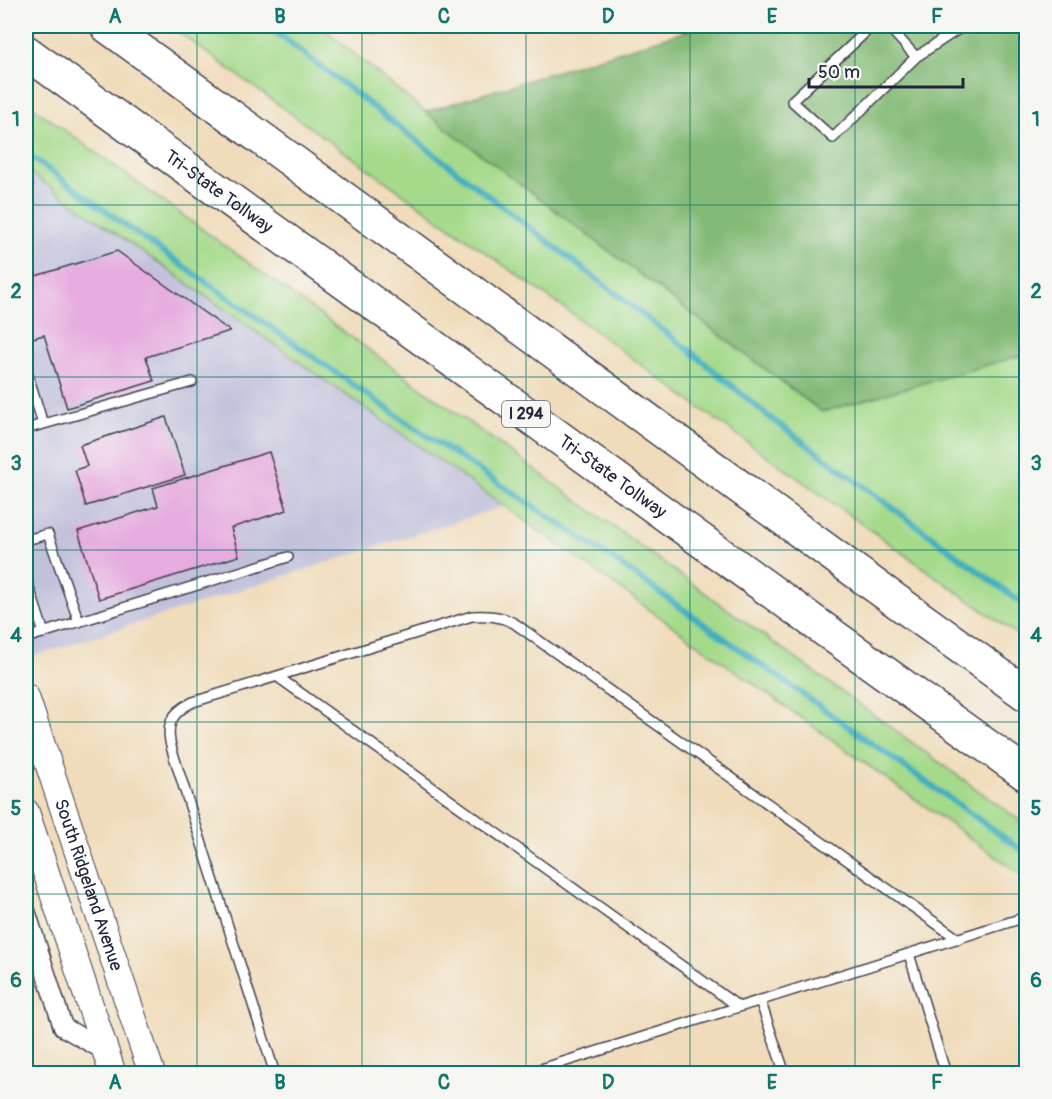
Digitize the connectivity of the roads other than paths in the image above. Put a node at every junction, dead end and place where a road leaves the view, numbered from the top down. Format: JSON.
{"nodes":[{"id":1,"x":107,"y":26,"type":"edge"},
{"id":2,"x":872,"y":26,"type":"edge"},
{"id":3,"x":888,"y":26,"type":"edge"},
{"id":4,"x":963,"y":26,"type":"edge"},
{"id":5,"x":26,"y":52,"type":"edge"},
{"id":6,"x":916,"y":57,"type":"junction"},
{"id":7,"x":26,"y":375,"type":"edge"},
{"id":8,"x":192,"y":382,"type":"dead end"},
{"id":9,"x":43,"y":424,"type":"junction"},
{"id":10,"x":26,"y":429,"type":"edge"},
{"id":11,"x":26,"y":540,"type":"edge"},
{"id":12,"x":288,"y":557,"type":"dead end"},
{"id":13,"x":26,"y":578,"type":"edge"},
{"id":14,"x":79,"y":622,"type":"junction"},
{"id":15,"x":44,"y":633,"type":"junction"},
{"id":16,"x":26,"y":638,"type":"edge"},
{"id":17,"x":278,"y":677,"type":"junction"},
{"id":18,"x":1026,"y":694,"type":"edge"},
{"id":19,"x":26,"y":697,"type":"edge"},
{"id":20,"x":1026,"y":774,"type":"edge"},
{"id":21,"x":26,"y":812,"type":"edge"},
{"id":22,"x":26,"y":911,"type":"edge"},
{"id":23,"x":1026,"y":917,"type":"edge"},
{"id":24,"x":957,"y":939,"type":"junction"},
{"id":25,"x":909,"y":954,"type":"junction"},
{"id":26,"x":760,"y":1000,"type":"junction"},
{"id":27,"x":739,"y":1007,"type":"junction"},
{"id":28,"x":109,"y":1062,"type":"edge"},
{"id":29,"x":152,"y":1074,"type":"edge"},
{"id":30,"x":275,"y":1074,"type":"edge"},
{"id":31,"x":525,"y":1074,"type":"edge"},
{"id":32,"x":785,"y":1074,"type":"edge"},
{"id":33,"x":946,"y":1074,"type":"edge"}],
"edges":[{"from":1,"to":18,"type":"highway"},
{"from":2,"to":6,"type":"lane"},
{"from":3,"to":6,"type":"lane"},
{"from":4,"to":6,"type":"lane"},
{"from":5,"to":20,"type":"highway","name":"Tri-State Tollway","number":"I 294"},
{"from":7,"to":9,"type":"lane"},
{"from":8,"to":9,"type":"lane"},
{"from":9,"to":10,"type":"lane"},
{"from":11,"to":14,"type":"lane"},
{"from":12,"to":14,"type":"lane"},
{"from":13,"to":15,"type":"lane"},
{"from":14,"to":15,"type":"lane"},
{"from":15,"to":16,"type":"lane"},
{"from":17,"to":24,"type":"lane"},
{"from":17,"to":27,"type":"lane"},
{"from":17,"to":30,"type":"lane"},
{"from":19,"to":29,"type":"main road","name":"South Ridgeland Avenue"},
{"from":21,"to":28,"type":"main road","name":"South Ridgeland Avenue"},
{"from":22,"to":28,"type":"street","name":"South Ridgeland Avenue"},
{"from":23,"to":24,"type":"lane"},
{"from":24,"to":25,"type":"lane"},
{"from":25,"to":26,"type":"lane"},
{"from":25,"to":33,"type":"lane"},
{"from":26,"to":27,"type":"lane"},
{"from":26,"to":32,"type":"lane"},
{"from":27,"to":31,"type":"lane"}]}
